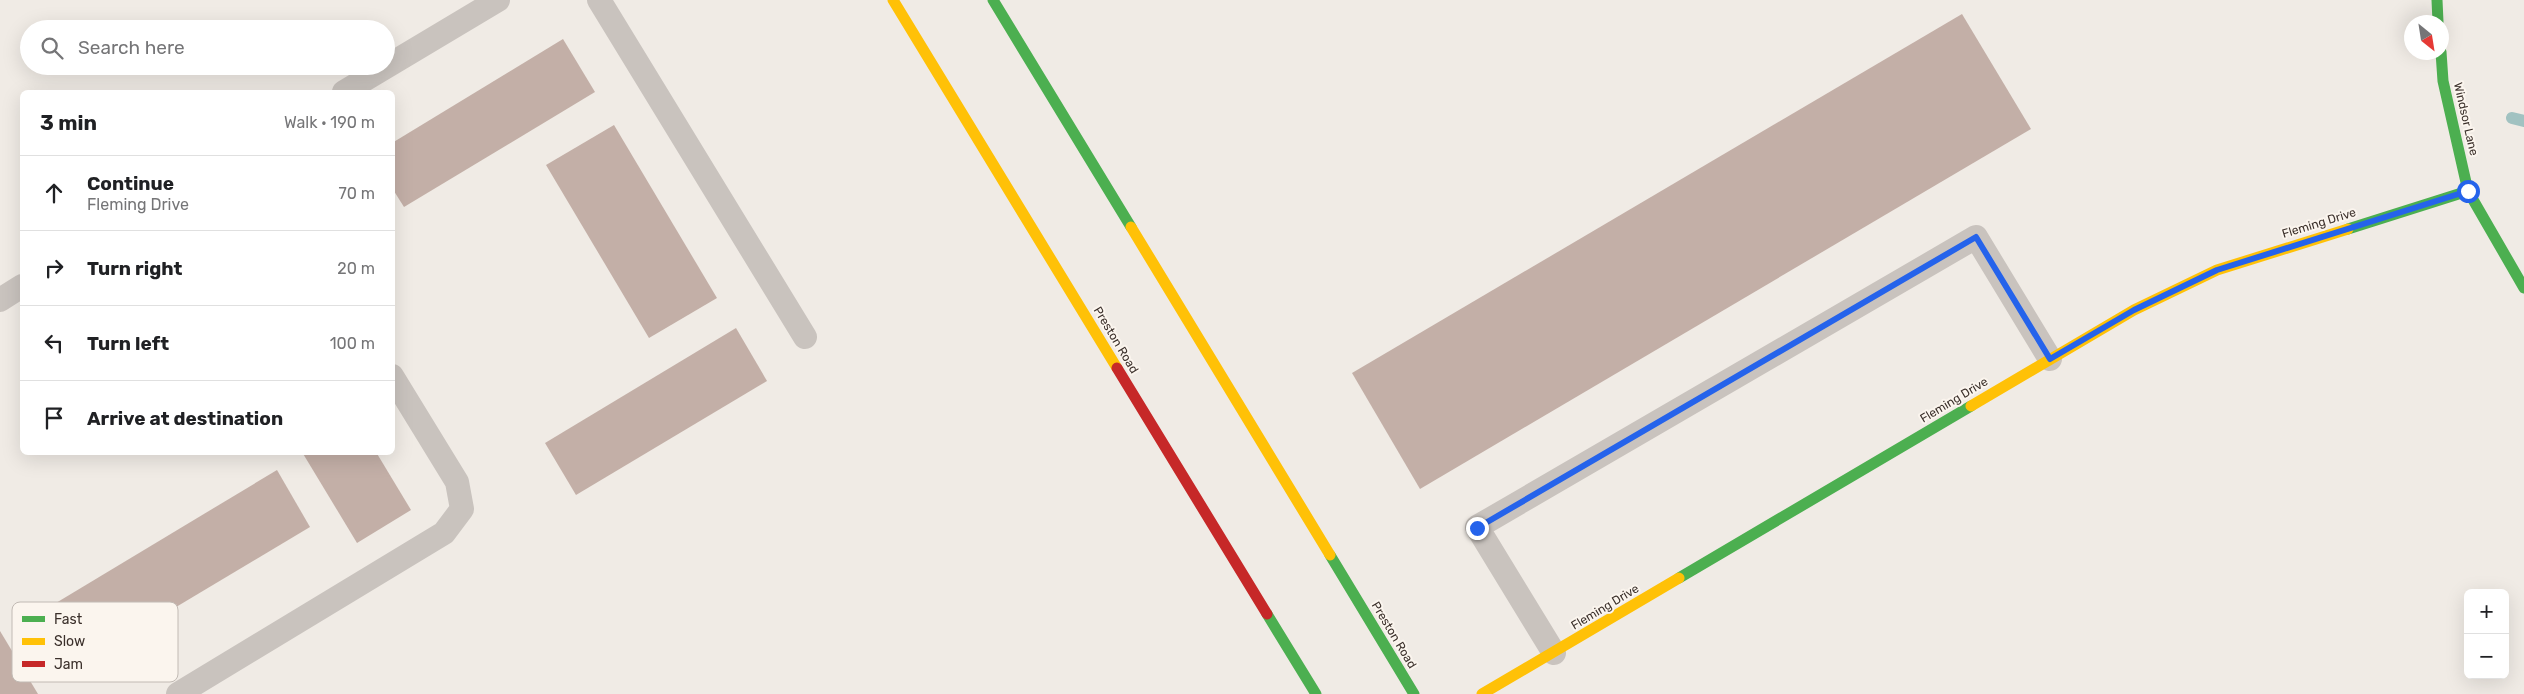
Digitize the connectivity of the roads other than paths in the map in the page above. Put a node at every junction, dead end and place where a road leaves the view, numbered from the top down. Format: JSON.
{"nodes":[{"id":1,"x":498,"y":0,"type":"edge"},
{"id":2,"x":599,"y":0,"type":"edge"},
{"id":3,"x":893,"y":0,"type":"edge"},
{"id":4,"x":993,"y":0,"type":"edge"},
{"id":5,"x":2437,"y":0,"type":"edge"},
{"id":6,"x":2438,"y":15,"type":"edge"},
{"id":7,"x":2442,"y":60,"type":"edge"},
{"id":8,"x":395,"y":62,"type":"edge"},
{"id":9,"x":372,"y":75,"type":"edge"},
{"id":10,"x":347,"y":90,"type":"edge"},
{"id":11,"x":2468,"y":191,"type":"junction"},
{"id":12,"x":20,"y":287,"type":"edge"},
{"id":13,"x":2524,"y":288,"type":"edge"},
{"id":14,"x":0,"y":300,"type":"edge"},
{"id":15,"x":805,"y":337,"type":"dead end"},
{"id":16,"x":2050,"y":359,"type":"junction"},
{"id":17,"x":395,"y":381,"type":"edge"},
{"id":18,"x":1554,"y":653,"type":"junction"},
{"id":19,"x":178,"y":694,"type":"edge"},
{"id":20,"x":1316,"y":694,"type":"edge"},
{"id":21,"x":1414,"y":694,"type":"edge"},
{"id":22,"x":1482,"y":694,"type":"edge"}],
"edges":[{"from":1,"to":8,"type":"lane"},
{"from":2,"to":15,"type":"lane"},
{"from":3,"to":20,"type":"main road","name":"Preston Road"},
{"from":4,"to":21,"type":"main road","name":"Preston Road"},
{"from":5,"to":6,"type":"main road"},
{"from":7,"to":11,"type":"main road","name":"Windsor Lane"},
{"from":9,"to":10,"type":"lane"},
{"from":11,"to":13,"type":"main road","name":"Windsor Lane"},
{"from":11,"to":16,"type":"main road","name":"Fleming Drive"},
{"from":12,"to":14,"type":"lane"},
{"from":16,"to":18,"type":"main road","name":"Fleming Drive"},
{"from":16,"to":18,"type":"lane"},
{"from":17,"to":19,"type":"lane"},
{"from":18,"to":22,"type":"main road","name":"Fleming Drive"}]}
